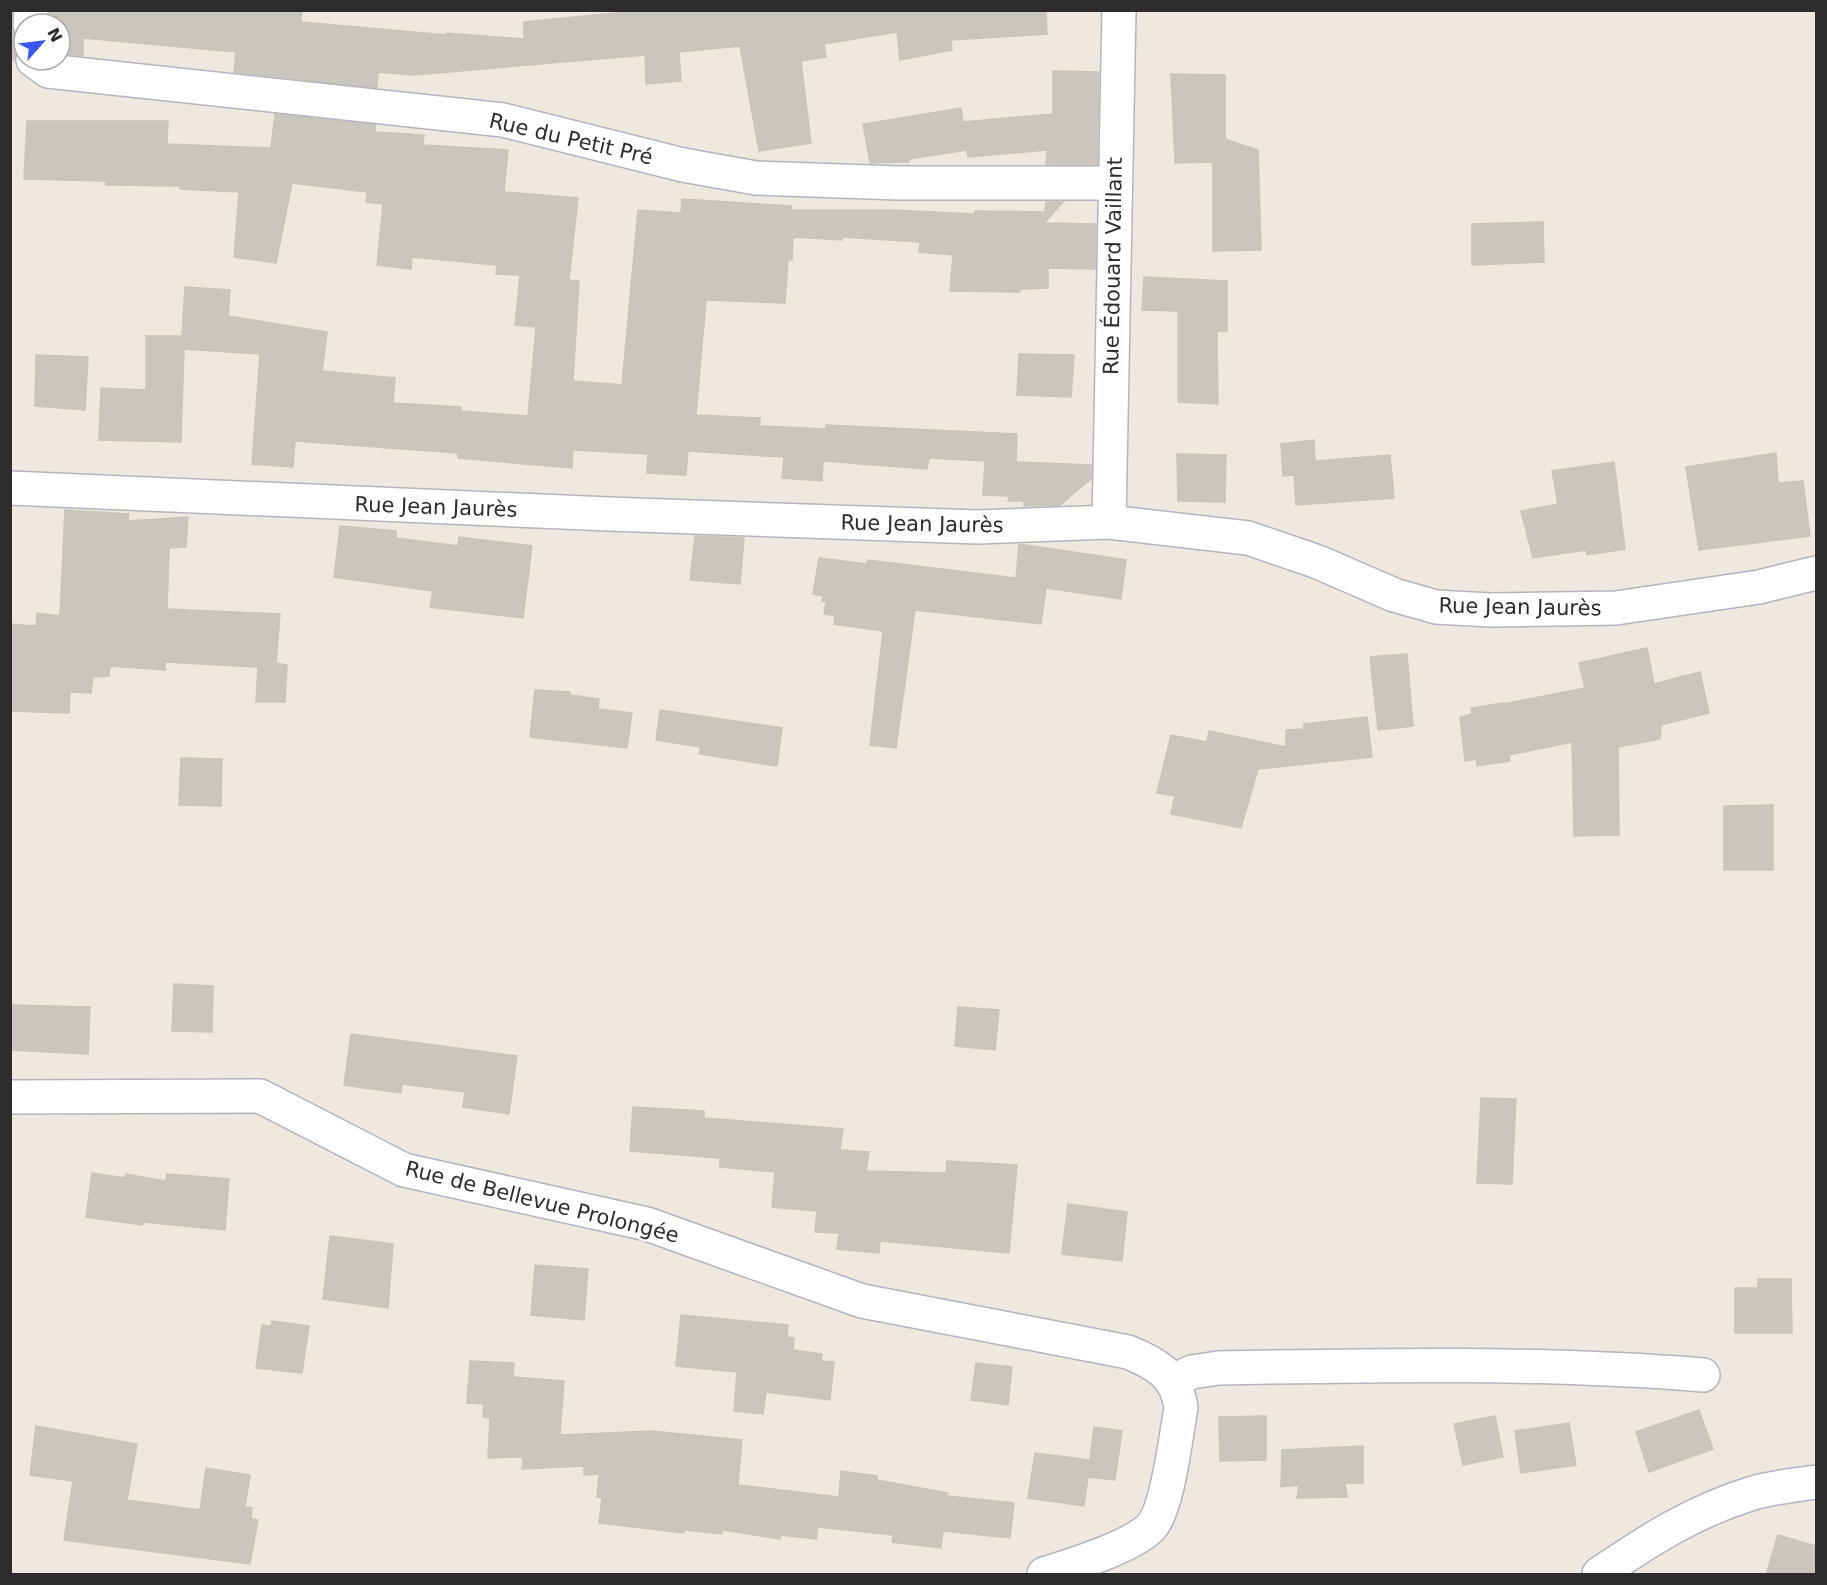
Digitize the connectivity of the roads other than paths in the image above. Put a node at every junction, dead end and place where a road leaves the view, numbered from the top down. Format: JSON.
{"nodes":[{"id":1,"x":1119,"y":10,"type":"edge"},
{"id":2,"x":57,"y":72,"type":"edge"},
{"id":3,"x":1114,"y":183,"type":"junction"},
{"id":4,"x":10,"y":488,"type":"edge"},
{"id":5,"x":1109,"y":522,"type":"junction"},
{"id":6,"x":1816,"y":573,"type":"edge"},
{"id":7,"x":10,"y":1097,"type":"edge"},
{"id":8,"x":1703,"y":1375,"type":"dead end"},
{"id":9,"x":1173,"y":1381,"type":"junction"},
{"id":10,"x":1816,"y":1482,"type":"edge"},
{"id":11,"x":1044,"y":1575,"type":"edge"},
{"id":12,"x":1599,"y":1575,"type":"edge"}],
"edges":[{"from":1,"to":3,"type":"street","name":"Rue Édouard Vaillant"},
{"from":2,"to":3,"type":"street","name":"Rue du Petit Pré"},
{"from":3,"to":5,"type":"street","name":"Rue Édouard Vaillant"},
{"from":4,"to":5,"type":"street","name":"Rue Jean Jaurès"},
{"from":5,"to":6,"type":"street","name":"Rue Jean Jaurès"},
{"from":7,"to":9,"type":"street","name":"Rue de Bellevue Prolongée"},
{"from":8,"to":9,"type":"street"},
{"from":9,"to":11,"type":"street"},
{"from":10,"to":12,"type":"street"}]}
